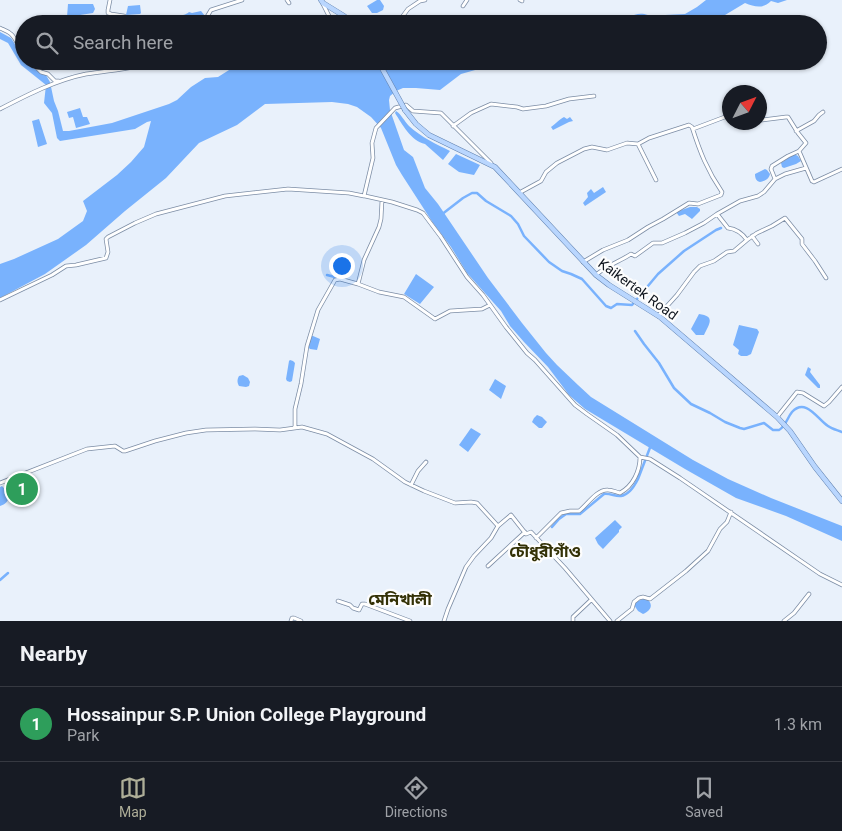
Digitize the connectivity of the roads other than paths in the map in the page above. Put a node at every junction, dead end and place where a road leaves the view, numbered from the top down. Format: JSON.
{"nodes":[{"id":1,"x":110,"y":0,"type":"edge"},
{"id":2,"x":242,"y":0,"type":"edge"},
{"id":3,"x":425,"y":0,"type":"edge"},
{"id":4,"x":467,"y":0,"type":"edge"},
{"id":5,"x":322,"y":2,"type":"edge"},
{"id":6,"x":463,"y":6,"type":"dead end"},
{"id":7,"x":119,"y":15,"type":"edge"},
{"id":8,"x":208,"y":15,"type":"edge"},
{"id":9,"x":328,"y":15,"type":"edge"},
{"id":10,"x":342,"y":15,"type":"edge"},
{"id":11,"x":404,"y":15,"type":"edge"},
{"id":12,"x":0,"y":28,"type":"edge"},
{"id":13,"x":15,"y":39,"type":"edge"},
{"id":14,"x":39,"y":70,"type":"edge"},
{"id":15,"x":119,"y":70,"type":"edge"},
{"id":16,"x":383,"y":70,"type":"edge"},
{"id":17,"x":59,"y":82,"type":"junction"},
{"id":18,"x":594,"y":96,"type":"dead end"},
{"id":19,"x":0,"y":109,"type":"edge"},
{"id":20,"x":822,"y":112,"type":"dead end"},
{"id":21,"x":722,"y":119,"type":"edge"},
{"id":22,"x":767,"y":120,"type":"edge"},
{"id":23,"x":454,"y":126,"type":"junction"},
{"id":24,"x":693,"y":129,"type":"junction"},
{"id":25,"x":796,"y":131,"type":"junction"},
{"id":26,"x":638,"y":144,"type":"junction"},
{"id":27,"x":799,"y":151,"type":"junction"},
{"id":28,"x":495,"y":168,"type":"junction"},
{"id":29,"x":806,"y":168,"type":"junction"},
{"id":30,"x":842,"y":169,"type":"edge"},
{"id":31,"x":775,"y":179,"type":"junction"},
{"id":32,"x":656,"y":180,"type":"dead end"},
{"id":33,"x":519,"y":193,"type":"junction"},
{"id":34,"x":364,"y":196,"type":"junction"},
{"id":35,"x":382,"y":200,"type":"junction"},
{"id":36,"x":717,"y":214,"type":"junction"},
{"id":37,"x":752,"y":236,"type":"junction"},
{"id":38,"x":747,"y":240,"type":"junction"},
{"id":39,"x":758,"y":244,"type":"dead end"},
{"id":40,"x":583,"y":262,"type":"junction"},
{"id":41,"x":596,"y":275,"type":"junction"},
{"id":42,"x":826,"y":278,"type":"dead end"},
{"id":43,"x":359,"y":283,"type":"junction"},
{"id":44,"x":0,"y":300,"type":"edge"},
{"id":45,"x":490,"y":305,"type":"junction"},
{"id":46,"x":658,"y":316,"type":"junction"},
{"id":47,"x":842,"y":387,"type":"edge"},
{"id":48,"x":778,"y":418,"type":"junction"},
{"id":49,"x":294,"y":428,"type":"junction"},
{"id":50,"x":641,"y":457,"type":"junction"},
{"id":51,"x":426,"y":462,"type":"dead end"},
{"id":52,"x":0,"y":483,"type":"edge"},
{"id":53,"x":411,"y":485,"type":"junction"},
{"id":54,"x":842,"y":501,"type":"edge"},
{"id":55,"x":731,"y":512,"type":"junction"},
{"id":56,"x":498,"y":526,"type":"junction"},
{"id":57,"x":525,"y":532,"type":"junction"},
{"id":58,"x":536,"y":538,"type":"junction"},
{"id":59,"x":488,"y":566,"type":"dead end"},
{"id":60,"x":842,"y":585,"type":"edge"},
{"id":61,"x":809,"y":594,"type":"dead end"},
{"id":62,"x":591,"y":600,"type":"junction"},
{"id":63,"x":338,"y":601,"type":"dead end"},
{"id":64,"x":290,"y":621,"type":"edge"},
{"id":65,"x":301,"y":621,"type":"edge"},
{"id":66,"x":410,"y":621,"type":"edge"},
{"id":67,"x":444,"y":621,"type":"edge"},
{"id":68,"x":572,"y":621,"type":"edge"},
{"id":69,"x":610,"y":621,"type":"edge"},
{"id":70,"x":617,"y":621,"type":"edge"},
{"id":71,"x":784,"y":621,"type":"edge"}],
"edges":[{"from":1,"to":7,"type":"street"},
{"from":2,"to":8,"type":"street"},
{"from":3,"to":11,"type":"street"},
{"from":4,"to":6,"type":"street"},
{"from":5,"to":9,"type":"street"},
{"from":5,"to":10,"type":"main road"},
{"from":12,"to":13,"type":"street"},
{"from":14,"to":17,"type":"street"},
{"from":15,"to":17,"type":"street"},
{"from":16,"to":28,"type":"main road","name":"Kaikertek Road","bridge":true},
{"from":17,"to":19,"type":"street"},
{"from":18,"to":23,"type":"street"},
{"from":20,"to":25,"type":"street"},
{"from":21,"to":24,"type":"street"},
{"from":22,"to":25,"type":"street"},
{"from":23,"to":28,"type":"street"},
{"from":23,"to":34,"type":"street"},
{"from":24,"to":26,"type":"street"},
{"from":24,"to":40,"type":"street"},
{"from":25,"to":27,"type":"street"},
{"from":26,"to":32,"type":"street"},
{"from":26,"to":33,"type":"street"},
{"from":27,"to":29,"type":"street"},
{"from":27,"to":31,"type":"street"},
{"from":28,"to":33,"type":"main road","name":"Kaikertek Road"},
{"from":29,"to":30,"type":"street"},
{"from":29,"to":31,"type":"street"},
{"from":31,"to":36,"type":"street"},
{"from":33,"to":40,"type":"main road","name":"Kaikertek Road"},
{"from":34,"to":35,"type":"street"},
{"from":34,"to":44,"type":"street"},
{"from":35,"to":43,"type":"street"},
{"from":35,"to":45,"type":"street"},
{"from":36,"to":38,"type":"street"},
{"from":36,"to":41,"type":"street"},
{"from":37,"to":38,"type":"street"},
{"from":37,"to":39,"type":"street"},
{"from":37,"to":42,"type":"street"},
{"from":38,"to":46,"type":"street"},
{"from":40,"to":41,"type":"main road","name":"Kaikertek Road"},
{"from":41,"to":46,"type":"main road","name":"Kaikertek Road"},
{"from":43,"to":45,"type":"street"},
{"from":43,"to":49,"type":"street"},
{"from":45,"to":50,"type":"street"},
{"from":46,"to":48,"type":"main road","name":"Kaikertek Road"},
{"from":47,"to":48,"type":"street"},
{"from":48,"to":54,"type":"main road","name":"Kaikertek Road"},
{"from":49,"to":52,"type":"street"},
{"from":49,"to":53,"type":"street"},
{"from":50,"to":55,"type":"street"},
{"from":50,"to":58,"type":"street"},
{"from":51,"to":53,"type":"street"},
{"from":53,"to":56,"type":"street"},
{"from":55,"to":60,"type":"street"},
{"from":55,"to":70,"type":"street"},
{"from":56,"to":57,"type":"street"},
{"from":56,"to":67,"type":"street"},
{"from":57,"to":58,"type":"street"},
{"from":57,"to":59,"type":"street"},
{"from":58,"to":62,"type":"street"},
{"from":61,"to":71,"type":"street"},
{"from":62,"to":68,"type":"street"},
{"from":62,"to":69,"type":"street"},
{"from":63,"to":66,"type":"street"},
{"from":64,"to":65,"type":"street"}]}
